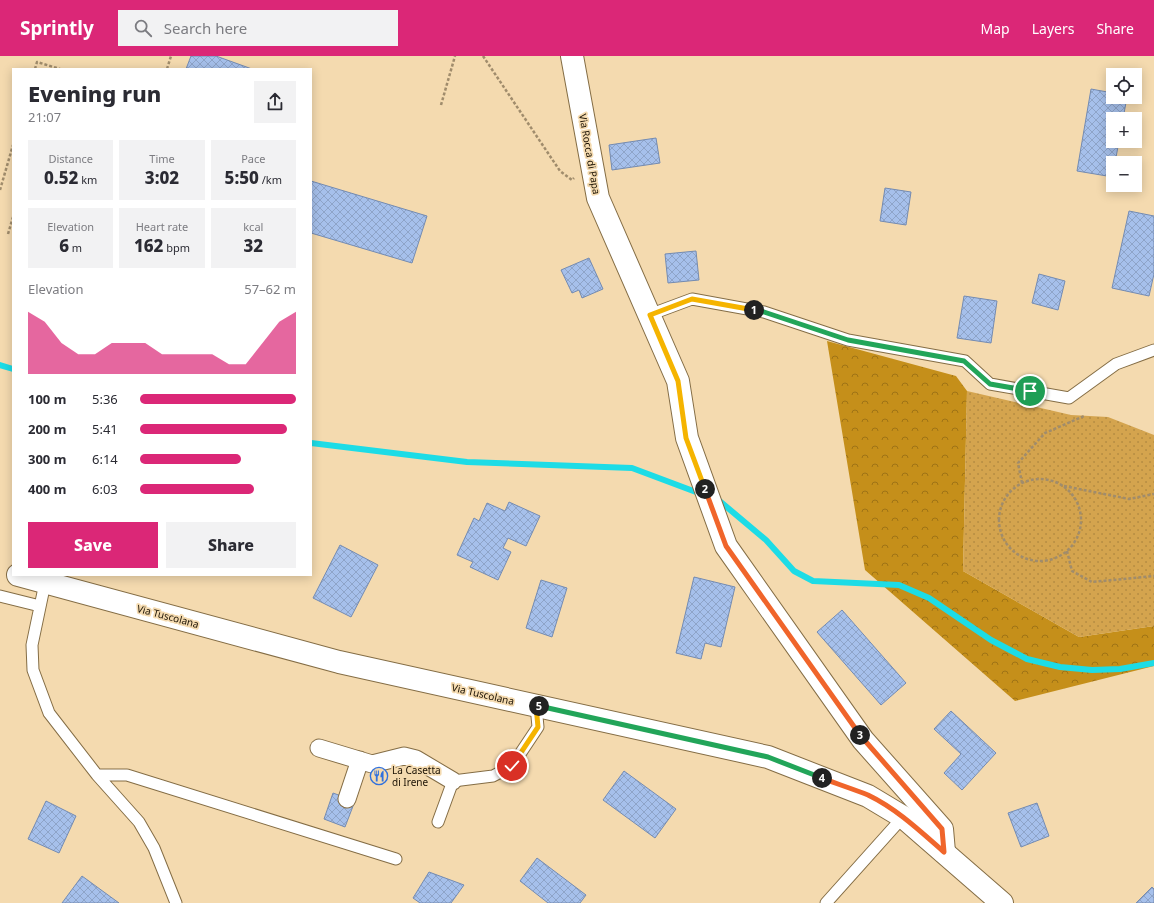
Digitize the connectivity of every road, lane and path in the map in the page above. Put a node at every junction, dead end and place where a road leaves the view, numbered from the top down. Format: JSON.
{"nodes":[{"id":1,"x":171,"y":56,"type":"edge"},
{"id":2,"x":455,"y":56,"type":"edge"},
{"id":3,"x":483,"y":56,"type":"edge"},
{"id":4,"x":572,"y":56,"type":"edge"},
{"id":5,"x":35,"y":68,"type":"edge"},
{"id":6,"x":57,"y":68,"type":"edge"},
{"id":7,"x":167,"y":68,"type":"edge"},
{"id":8,"x":441,"y":105,"type":"dead end"},
{"id":9,"x":12,"y":148,"type":"edge"},
{"id":10,"x":576,"y":177,"type":"dead end"},
{"id":11,"x":0,"y":190,"type":"edge"},
{"id":12,"x":12,"y":220,"type":"edge"},
{"id":13,"x":8,"y":234,"type":"dead end"},
{"id":14,"x":650,"y":315,"type":"junction"},
{"id":15,"x":1154,"y":350,"type":"edge"},
{"id":16,"x":1084,"y":416,"type":"dead end"},
{"id":17,"x":1022,"y":483,"type":"junction"},
{"id":18,"x":1064,"y":486,"type":"junction"},
{"id":19,"x":1154,"y":494,"type":"edge"},
{"id":20,"x":1067,"y":551,"type":"junction"},
{"id":21,"x":0,"y":569,"type":"edge"},
{"id":22,"x":12,"y":574,"type":"edge"},
{"id":23,"x":21,"y":576,"type":"edge"},
{"id":24,"x":1154,"y":576,"type":"edge"},
{"id":25,"x":45,"y":583,"type":"junction"},
{"id":26,"x":0,"y":596,"type":"edge"},
{"id":27,"x":40,"y":606,"type":"junction"},
{"id":28,"x":536,"y":706,"type":"junction"},
{"id":29,"x":319,"y":748,"type":"dead end"},
{"id":30,"x":360,"y":760,"type":"junction"},
{"id":31,"x":97,"y":775,"type":"junction"},
{"id":32,"x":453,"y":781,"type":"junction"},
{"id":33,"x":348,"y":798,"type":"dead end"},
{"id":34,"x":903,"y":817,"type":"junction"},
{"id":35,"x":438,"y":822,"type":"dead end"},
{"id":36,"x":944,"y":852,"type":"junction"},
{"id":37,"x":396,"y":859,"type":"dead end"},
{"id":38,"x":176,"y":903,"type":"edge"},
{"id":39,"x":826,"y":903,"type":"edge"},
{"id":40,"x":1002,"y":903,"type":"edge"}],
"edges":[{"from":1,"to":7,"type":"path"},
{"from":2,"to":8,"type":"path"},
{"from":3,"to":10,"type":"path"},
{"from":4,"to":14,"type":"main road","name":"Via Rocca di Papa"},
{"from":5,"to":6,"type":"path"},
{"from":9,"to":11,"type":"path"},
{"from":12,"to":13,"type":"path"},
{"from":14,"to":15,"type":"lane"},
{"from":14,"to":36,"type":"main road","name":"Via Rocca di Papa"},
{"from":16,"to":17,"type":"path"},
{"from":17,"to":18,"type":"path"},
{"from":17,"to":20,"type":"path"},
{"from":18,"to":19,"type":"path"},
{"from":18,"to":20,"type":"path"},
{"from":20,"to":24,"type":"path"},
{"from":21,"to":22,"type":"main road"},
{"from":23,"to":25,"type":"main road","name":"Via Tuscolana"},
{"from":25,"to":27,"type":"lane"},
{"from":25,"to":28,"type":"main road","name":"Via Tuscolana"},
{"from":26,"to":27,"type":"lane"},
{"from":27,"to":31,"type":"lane"},
{"from":28,"to":32,"type":"lane"},
{"from":28,"to":34,"type":"main road","name":"Via Tuscolana"},
{"from":29,"to":30,"type":"street"},
{"from":30,"to":32,"type":"street"},
{"from":30,"to":33,"type":"street"},
{"from":31,"to":37,"type":"lane"},
{"from":31,"to":38,"type":"lane"},
{"from":32,"to":35,"type":"lane"},
{"from":34,"to":36,"type":"main road","name":"Via Tuscolana"},
{"from":34,"to":39,"type":"lane"},
{"from":36,"to":40,"type":"main road","name":"Via Tuscolana"}]}
